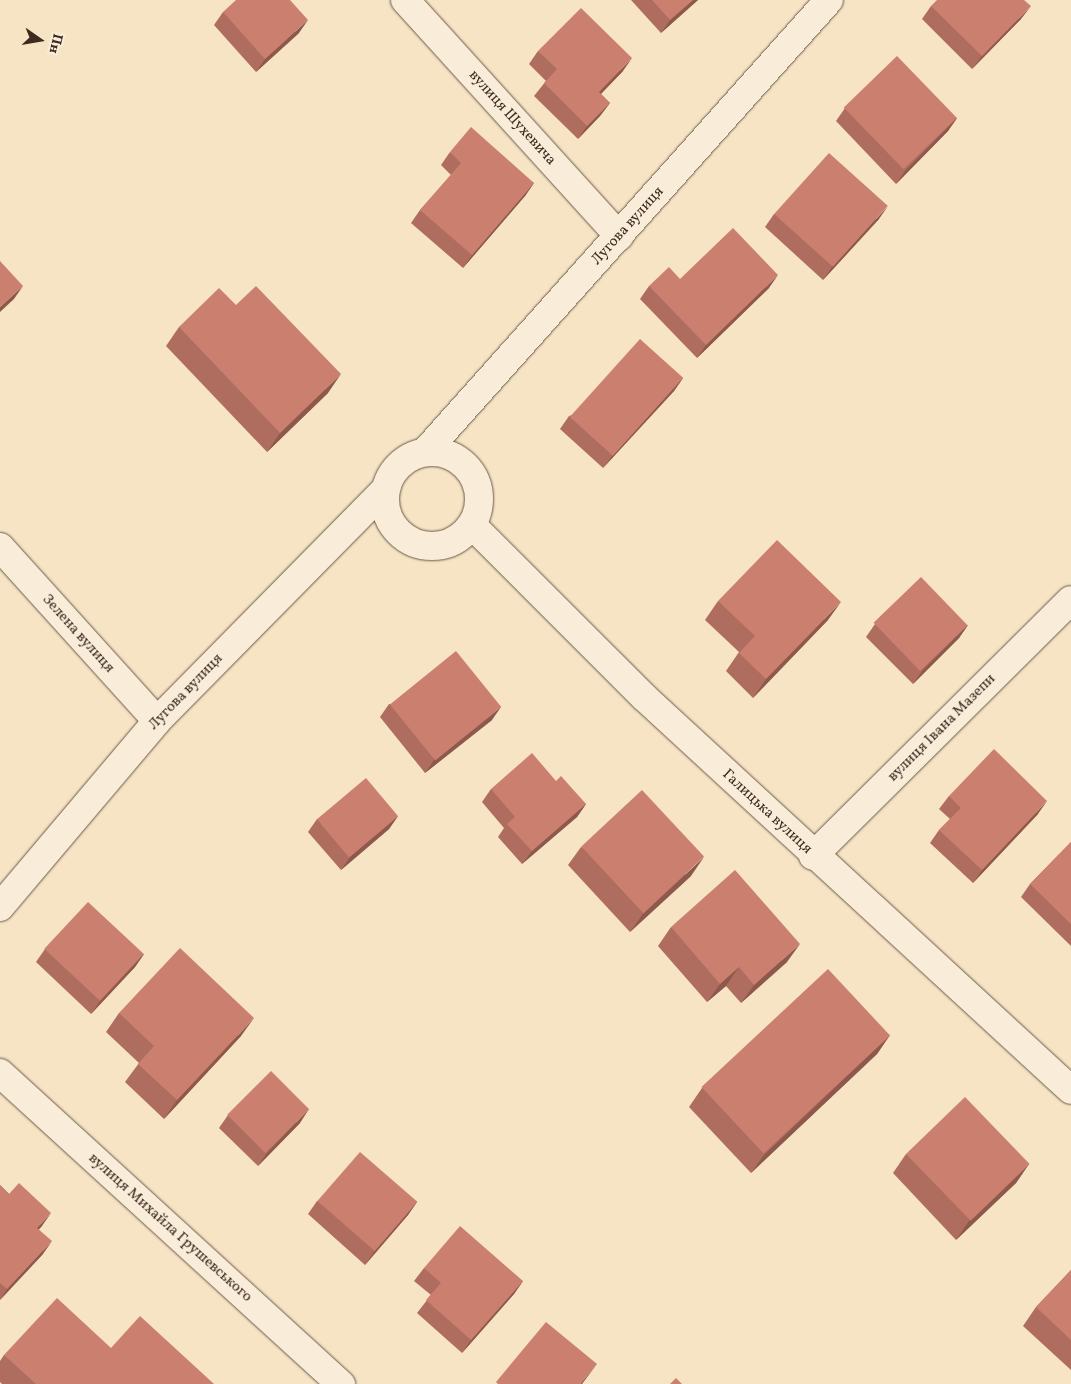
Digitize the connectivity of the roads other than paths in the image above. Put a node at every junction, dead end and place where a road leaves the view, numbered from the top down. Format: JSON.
{"nodes":[{"id":1,"x":405,"y":0,"type":"edge"},
{"id":2,"x":829,"y":0,"type":"edge"},
{"id":3,"x":619,"y":236,"type":"junction"},
{"id":4,"x":425,"y":452,"type":"junction"},
{"id":5,"x":386,"y":489,"type":"junction"},
{"id":6,"x":472,"y":525,"type":"junction"},
{"id":7,"x":0,"y":547,"type":"edge"},
{"id":8,"x":1071,"y":600,"type":"edge"},
{"id":9,"x":157,"y":721,"type":"junction"},
{"id":10,"x":813,"y":856,"type":"junction"},
{"id":11,"x":0,"y":907,"type":"edge"},
{"id":12,"x":0,"y":1073,"type":"edge"},
{"id":13,"x":1071,"y":1090,"type":"edge"},
{"id":14,"x":340,"y":1384,"type":"edge"}],
"edges":[{"from":1,"to":3,"type":"street","name":"вулиця Шухевича"},
{"from":2,"to":3,"type":"street","name":"Лугова вулиця"},
{"from":3,"to":4,"type":"street","name":"Лугова вулиця"},
{"from":4,"to":5,"type":"street"},
{"from":4,"to":6,"type":"street"},
{"from":5,"to":6,"type":"street"},
{"from":5,"to":9,"type":"street","name":"Лугова вулиця"},
{"from":6,"to":10,"type":"street","name":"Галицька вулиця"},
{"from":7,"to":9,"type":"street","name":"Зелена вулиця"},
{"from":8,"to":10,"type":"street","name":"вулиця Івана Мазепи"},
{"from":9,"to":11,"type":"street","name":"Лугова вулиця"},
{"from":10,"to":13,"type":"street","name":"Галицька вулиця"},
{"from":12,"to":14,"type":"street","name":"вулиця Михайла Грушевського"}]}
